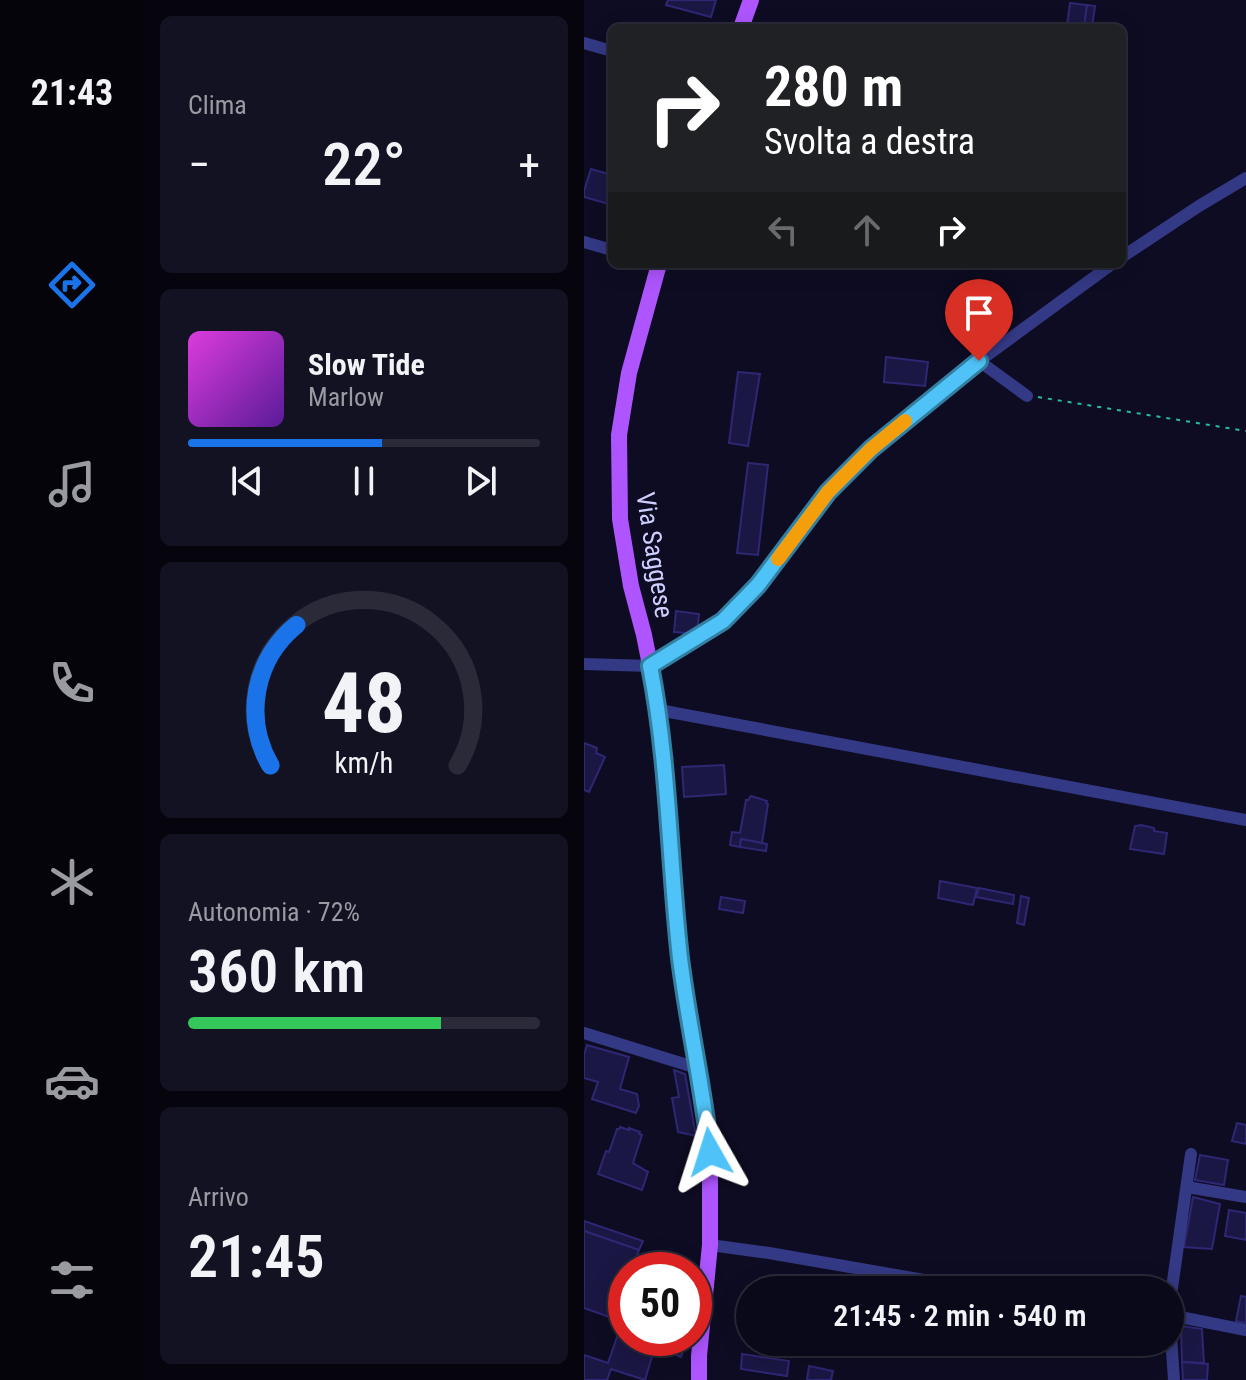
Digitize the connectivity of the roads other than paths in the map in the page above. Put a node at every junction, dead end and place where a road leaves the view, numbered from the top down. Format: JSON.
{"nodes":[{"id":1,"x":750,"y":0,"type":"edge"},
{"id":2,"x":742,"y":24,"type":"edge"},
{"id":3,"x":584,"y":43,"type":"edge"},
{"id":4,"x":608,"y":50,"type":"edge"},
{"id":5,"x":1246,"y":178,"type":"edge"},
{"id":6,"x":584,"y":242,"type":"edge"},
{"id":7,"x":608,"y":249,"type":"edge"},
{"id":8,"x":1126,"y":254,"type":"edge"},
{"id":9,"x":658,"y":268,"type":"edge"},
{"id":10,"x":1107,"y":268,"type":"edge"},
{"id":11,"x":979,"y":361,"type":"junction"},
{"id":12,"x":1027,"y":396,"type":"road end"},
{"id":13,"x":584,"y":664,"type":"edge"},
{"id":14,"x":650,"y":666,"type":"junction"},
{"id":15,"x":659,"y":710,"type":"junction"},
{"id":16,"x":1246,"y":820,"type":"edge"},
{"id":17,"x":584,"y":1033,"type":"edge"},
{"id":18,"x":697,"y":1068,"type":"junction"},
{"id":19,"x":1191,"y":1154,"type":"dead end"},
{"id":20,"x":1187,"y":1187,"type":"junction"},
{"id":21,"x":1246,"y":1197,"type":"edge"},
{"id":22,"x":710,"y":1245,"type":"junction"},
{"id":23,"x":901,"y":1276,"type":"edge"},
{"id":24,"x":1174,"y":1276,"type":"edge"},
{"id":25,"x":1184,"y":1318,"type":"edge"},
{"id":26,"x":1246,"y":1330,"type":"edge"},
{"id":27,"x":1172,"y":1356,"type":"edge"},
{"id":28,"x":699,"y":1380,"type":"edge"},
{"id":29,"x":1174,"y":1380,"type":"edge"}],
"edges":[{"from":1,"to":2,"type":"main road"},
{"from":3,"to":4,"type":"street"},
{"from":5,"to":8,"type":"street"},
{"from":6,"to":7,"type":"street"},
{"from":9,"to":14,"type":"main road","name":"Via Saggese"},
{"from":10,"to":11,"type":"street"},
{"from":11,"to":12,"type":"street"},
{"from":11,"to":14,"type":"street"},
{"from":13,"to":14,"type":"street"},
{"from":14,"to":15,"type":"main road","name":"Via Saggese"},
{"from":15,"to":16,"type":"street"},
{"from":15,"to":18,"type":"main road","name":"Via Saggese"},
{"from":17,"to":18,"type":"street"},
{"from":18,"to":22,"type":"main road","name":"Via Saggese"},
{"from":19,"to":20,"type":"street"},
{"from":20,"to":21,"type":"street"},
{"from":20,"to":24,"type":"street"},
{"from":22,"to":23,"type":"street"},
{"from":22,"to":28,"type":"main road","name":"Via Saggese"},
{"from":25,"to":26,"type":"street"},
{"from":27,"to":29,"type":"street"}]}
